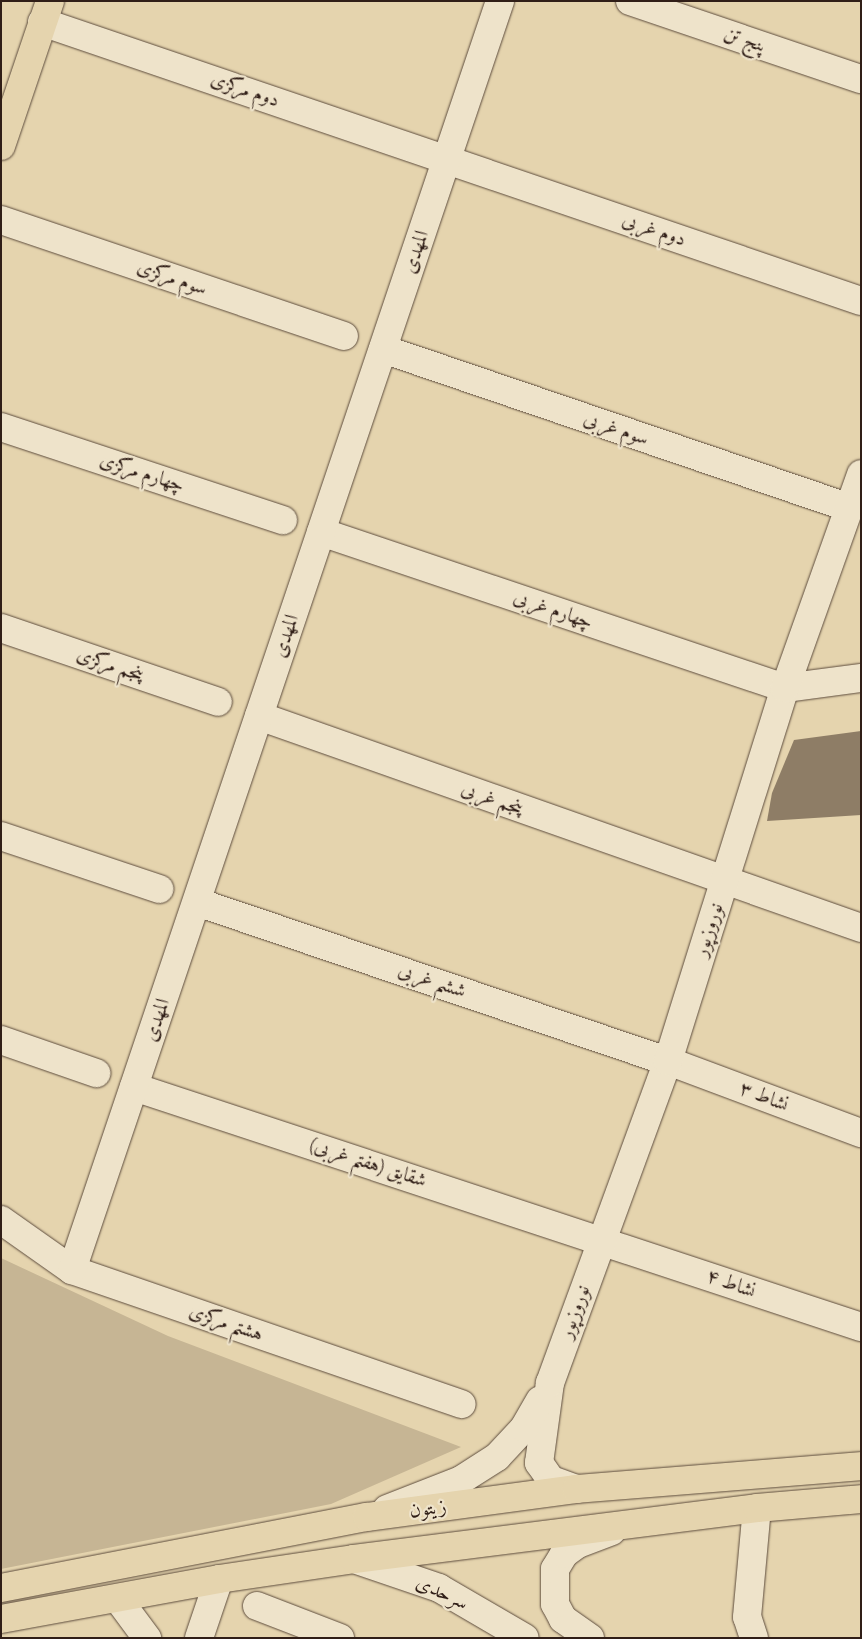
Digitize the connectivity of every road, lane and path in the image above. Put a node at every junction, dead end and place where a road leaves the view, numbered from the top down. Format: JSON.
{"nodes":[{"id":1,"x":500,"y":1,"type":"edge"},
{"id":2,"x":630,"y":1,"type":"edge"},
{"id":3,"x":46,"y":12,"type":"edge"},
{"id":4,"x":861,"y":79,"type":"edge"},
{"id":5,"x":1,"y":146,"type":"edge"},
{"id":6,"x":447,"y":158,"type":"junction"},
{"id":7,"x":1,"y":220,"type":"edge"},
{"id":8,"x":861,"y":301,"type":"edge"},
{"id":9,"x":344,"y":336,"type":"dead end"},
{"id":10,"x":383,"y":350,"type":"junction"},
{"id":11,"x":1,"y":427,"type":"edge"},
{"id":12,"x":861,"y":474,"type":"edge"},
{"id":13,"x":849,"y":508,"type":"junction"},
{"id":14,"x":283,"y":520,"type":"dead end"},
{"id":15,"x":321,"y":532,"type":"junction"},
{"id":16,"x":1,"y":628,"type":"edge"},
{"id":17,"x":861,"y":678,"type":"edge"},
{"id":18,"x":785,"y":688,"type":"junction"},
{"id":19,"x":218,"y":702,"type":"dead end"},
{"id":20,"x":260,"y":716,"type":"junction"},
{"id":21,"x":1,"y":836,"type":"edge"},
{"id":22,"x":725,"y":881,"type":"junction"},
{"id":23,"x":159,"y":889,"type":"dead end"},
{"id":24,"x":197,"y":902,"type":"junction"},
{"id":25,"x":861,"y":928,"type":"edge"},
{"id":26,"x":1,"y":1040,"type":"edge"},
{"id":27,"x":668,"y":1061,"type":"junction"},
{"id":28,"x":96,"y":1074,"type":"dead end"},
{"id":29,"x":134,"y":1087,"type":"junction"},
{"id":30,"x":861,"y":1133,"type":"edge"},
{"id":31,"x":1,"y":1220,"type":"edge"},
{"id":32,"x":601,"y":1240,"type":"junction"},
{"id":33,"x":72,"y":1270,"type":"junction"},
{"id":34,"x":861,"y":1327,"type":"edge"},
{"id":35,"x":550,"y":1383,"type":"junction"},
{"id":36,"x":462,"y":1404,"type":"dead end"},
{"id":37,"x":861,"y":1466,"type":"edge"},
{"id":38,"x":576,"y":1489,"type":"junction"},
{"id":39,"x":861,"y":1499,"type":"edge"},
{"id":40,"x":757,"y":1508,"type":"junction"},
{"id":41,"x":367,"y":1517,"type":"junction"},
{"id":42,"x":624,"y":1527,"type":"junction"},
{"id":43,"x":354,"y":1559,"type":"junction"},
{"id":44,"x":219,"y":1578,"type":"junction"},
{"id":45,"x":1,"y":1588,"type":"edge"},
{"id":46,"x":118,"y":1599,"type":"junction"},
{"id":47,"x":257,"y":1606,"type":"dead end"},
{"id":48,"x":1,"y":1619,"type":"edge"},
{"id":49,"x":147,"y":1638,"type":"edge"},
{"id":50,"x":200,"y":1638,"type":"edge"},
{"id":51,"x":340,"y":1638,"type":"edge"},
{"id":52,"x":525,"y":1638,"type":"edge"},
{"id":53,"x":590,"y":1638,"type":"edge"},
{"id":54,"x":754,"y":1638,"type":"edge"}],
"edges":[{"from":1,"to":6,"type":"street","name":"المهدی"},
{"from":2,"to":4,"type":"street","name":"پنج تن"},
{"from":3,"to":5,"type":"main road"},
{"from":3,"to":6,"type":"street","name":"دوم مرکزی"},
{"from":6,"to":8,"type":"street","name":"دوم غربی"},
{"from":6,"to":10,"type":"street","name":"المهدی"},
{"from":7,"to":9,"type":"street","name":"سوم مرکزی"},
{"from":10,"to":13,"type":"street","name":"سوم غربی"},
{"from":10,"to":15,"type":"street","name":"المهدی"},
{"from":11,"to":14,"type":"street","name":"چهارم مرکزی"},
{"from":12,"to":13,"type":"street","name":"نوروزپور"},
{"from":13,"to":18,"type":"street","name":"نوروزپور"},
{"from":15,"to":18,"type":"street","name":"چهارم غربی"},
{"from":15,"to":20,"type":"street","name":"المهدی"},
{"from":16,"to":19,"type":"street","name":"پنجم مرکزی"},
{"from":17,"to":18,"type":"street"},
{"from":18,"to":22,"type":"street","name":"نوروزپور"},
{"from":20,"to":22,"type":"street","name":"پنجم غربی"},
{"from":20,"to":24,"type":"street","name":"المهدی"},
{"from":21,"to":23,"type":"street"},
{"from":22,"to":25,"type":"street","name":"پنجم غربی"},
{"from":22,"to":27,"type":"street","name":"نوروزپور"},
{"from":24,"to":27,"type":"street","name":"ششم غربی"},
{"from":24,"to":29,"type":"street","name":"المهدی"},
{"from":26,"to":28,"type":"street"},
{"from":27,"to":30,"type":"street","name":"نشاط ۳"},
{"from":27,"to":32,"type":"street","name":"نوروزپور"},
{"from":29,"to":32,"type":"street","name":"شقایق (هفتم غربی)"},
{"from":29,"to":33,"type":"street","name":"المهدی"},
{"from":31,"to":33,"type":"street","name":"هشتم مرکزی"},
{"from":32,"to":34,"type":"street","name":"نشاط ۴"},
{"from":32,"to":35,"type":"street","name":"نوروزپور"},
{"from":33,"to":36,"type":"street","name":"هشتم مرکزی"},
{"from":35,"to":38,"type":"street","name":"نوروزپور"},
{"from":35,"to":41,"type":"street","name":"نوروزپور"},
{"from":37,"to":38,"type":"main road","name":"زیتون"},
{"from":38,"to":41,"type":"main road","name":"زیتون"},
{"from":39,"to":40,"type":"main road","name":"زیتون"},
{"from":40,"to":42,"type":"main road","name":"زیتون"},
{"from":40,"to":54,"type":"street"},
{"from":41,"to":45,"type":"main road","name":"زیتون"},
{"from":42,"to":43,"type":"main road","name":"زیتون"},
{"from":42,"to":53,"type":"street"},
{"from":43,"to":44,"type":"main road","name":"زیتون"},
{"from":43,"to":52,"type":"street","name":"سرحدی"},
{"from":44,"to":46,"type":"main road","name":"زیتون"},
{"from":44,"to":50,"type":"street"},
{"from":46,"to":48,"type":"main road","name":"زیتون"},
{"from":46,"to":49,"type":"street"},
{"from":47,"to":51,"type":"street"}]}
